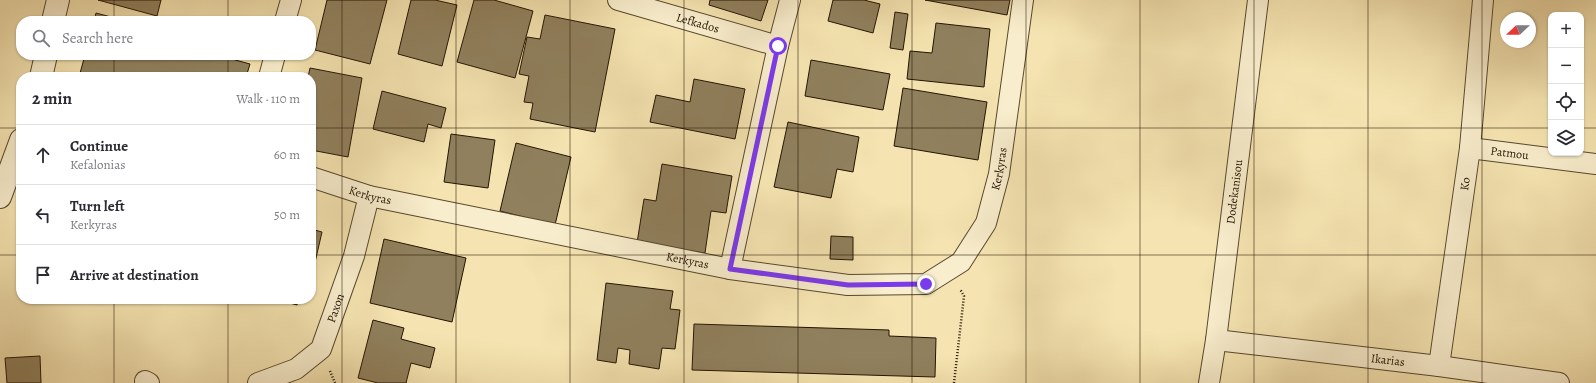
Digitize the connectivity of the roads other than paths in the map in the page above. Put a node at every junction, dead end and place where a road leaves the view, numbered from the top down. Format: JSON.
{"nodes":[{"id":1,"x":58,"y":0,"type":"edge"},
{"id":2,"x":291,"y":0,"type":"edge"},
{"id":3,"x":618,"y":0,"type":"edge"},
{"id":4,"x":790,"y":0,"type":"edge"},
{"id":5,"x":1023,"y":0,"type":"edge"},
{"id":6,"x":1258,"y":0,"type":"edge"},
{"id":7,"x":1483,"y":0,"type":"edge"},
{"id":8,"x":54,"y":16,"type":"edge"},
{"id":9,"x":286,"y":16,"type":"edge"},
{"id":10,"x":778,"y":46,"type":"junction"},
{"id":11,"x":45,"y":60,"type":"edge"},
{"id":12,"x":274,"y":60,"type":"edge"},
{"id":13,"x":42,"y":72,"type":"edge"},
{"id":14,"x":271,"y":72,"type":"edge"},
{"id":15,"x":1470,"y":148,"type":"junction"},
{"id":16,"x":16,"y":154,"type":"edge"},
{"id":17,"x":1596,"y":164,"type":"edge"},
{"id":18,"x":316,"y":180,"type":"edge"},
{"id":19,"x":369,"y":196,"type":"junction"},
{"id":20,"x":0,"y":197,"type":"edge"},
{"id":21,"x":730,"y":269,"type":"junction"},
{"id":22,"x":1216,"y":340,"type":"junction"},
{"id":23,"x":1438,"y":366,"type":"junction"},
{"id":24,"x":258,"y":383,"type":"edge"},
{"id":25,"x":1209,"y":383,"type":"edge"},
{"id":26,"x":1559,"y":383,"type":"edge"}],
"edges":[{"from":1,"to":8,"type":"street"},
{"from":2,"to":9,"type":"street"},
{"from":3,"to":10,"type":"street","name":"Lefkados"},
{"from":4,"to":10,"type":"street"},
{"from":5,"to":21,"type":"street","name":"Kerkyras"},
{"from":6,"to":22,"type":"street","name":"Dodekanisou"},
{"from":7,"to":15,"type":"street","name":"Ko"},
{"from":10,"to":21,"type":"street"},
{"from":11,"to":13,"type":"street"},
{"from":12,"to":14,"type":"street"},
{"from":15,"to":17,"type":"street","name":"Patmou"},
{"from":15,"to":23,"type":"street","name":"Ko"},
{"from":16,"to":20,"type":"street"},
{"from":18,"to":19,"type":"street","name":"Kerkyras"},
{"from":19,"to":21,"type":"street","name":"Kerkyras"},
{"from":19,"to":24,"type":"street","name":"Paxon"},
{"from":22,"to":23,"type":"street","name":"Ikarias"},
{"from":22,"to":25,"type":"street","name":"Dodekanisou"},
{"from":23,"to":26,"type":"street","name":"Ikarias"}]}
